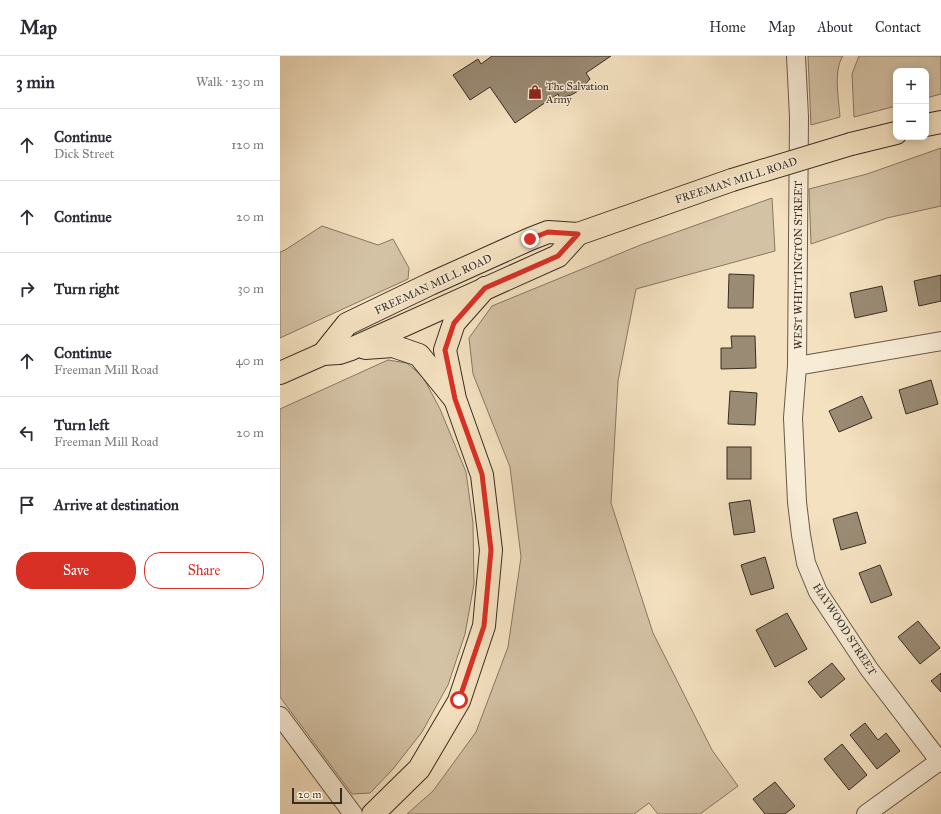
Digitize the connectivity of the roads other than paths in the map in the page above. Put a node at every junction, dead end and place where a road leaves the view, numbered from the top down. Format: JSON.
{"nodes":[{"id":1,"x":796,"y":56,"type":"edge"},
{"id":2,"x":941,"y":122,"type":"edge"},
{"id":3,"x":929,"y":124,"type":"edge"},
{"id":4,"x":893,"y":134,"type":"edge"},
{"id":5,"x":578,"y":234,"type":"junction"},
{"id":6,"x":485,"y":288,"type":"junction"},
{"id":7,"x":941,"y":340,"type":"edge"},
{"id":8,"x":351,"y":349,"type":"junction"},
{"id":9,"x":323,"y":354,"type":"junction"},
{"id":10,"x":797,"y":366,"type":"junction"},
{"id":11,"x":280,"y":373,"type":"edge"},
{"id":12,"x":455,"y":399,"type":"junction"},
{"id":13,"x":796,"y":475,"type":"joint"},
{"id":14,"x":280,"y":716,"type":"edge"},
{"id":15,"x":941,"y":761,"type":"edge"},
{"id":16,"x":353,"y":814,"type":"edge"},
{"id":17,"x":373,"y":814,"type":"edge"},
{"id":18,"x":866,"y":814,"type":"edge"}],
"edges":[{"from":1,"to":10,"type":"street","name":"WEST WHITTINGTON STREET"},
{"from":2,"to":3,"type":"main road"},
{"from":4,"to":5,"type":"main road","name":"FREEMAN MILL ROAD","bridge":true},
{"from":5,"to":6,"type":"main road","name":"FREEMAN MILL ROAD"},
{"from":5,"to":9,"type":"main road","name":"FREEMAN MILL ROAD"},
{"from":6,"to":8,"type":"main road","name":"FREEMAN MILL ROAD"},
{"from":6,"to":12,"type":"main road"},
{"from":7,"to":10,"type":"street"},
{"from":8,"to":9,"type":"main road","name":"FREEMAN MILL ROAD"},
{"from":8,"to":12,"type":"main road"},
{"from":9,"to":11,"type":"main road","name":"FREEMAN MILL ROAD"},
{"from":10,"to":13,"type":"street","name":"WEST WHITTINGTON STREET"},
{"from":12,"to":17,"type":"main road"},
{"from":13,"to":15,"type":"street","name":"HAYWOOD STREET"},
{"from":14,"to":16,"type":"street"},
{"from":15,"to":18,"type":"street"}]}
